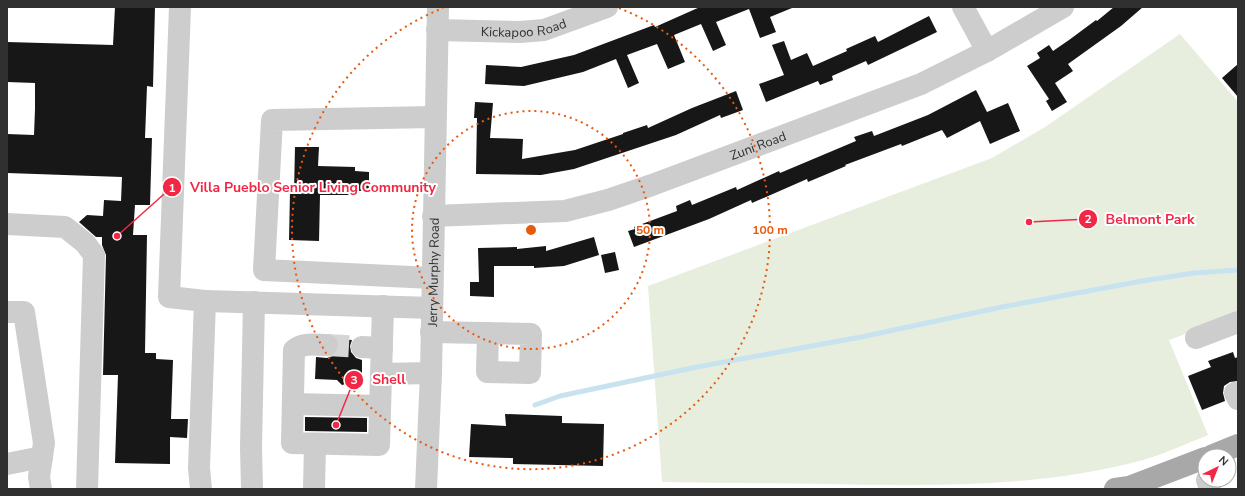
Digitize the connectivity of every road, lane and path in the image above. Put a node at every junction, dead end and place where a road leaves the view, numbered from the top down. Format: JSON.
{"nodes":[{"id":1,"x":180,"y":7,"type":"edge"},
{"id":2,"x":438,"y":7,"type":"edge"},
{"id":3,"x":607,"y":7,"type":"edge"},
{"id":4,"x":964,"y":7,"type":"edge"},
{"id":5,"x":1063,"y":7,"type":"edge"},
{"id":6,"x":437,"y":30,"type":"junction"},
{"id":7,"x":987,"y":51,"type":"junction"},
{"id":8,"x":435,"y":117,"type":"junction"},
{"id":9,"x":433,"y":216,"type":"junction"},
{"id":10,"x":7,"y":224,"type":"edge"},
{"id":11,"x":432,"y":278,"type":"junction"},
{"id":12,"x":205,"y":301,"type":"junction"},
{"id":13,"x":254,"y":302,"type":"junction"},
{"id":14,"x":383,"y":306,"type":"junction"},
{"id":15,"x":432,"y":308,"type":"junction"},
{"id":16,"x":7,"y":312,"type":"edge"},
{"id":17,"x":1238,"y":322,"type":"edge"},
{"id":18,"x":431,"y":332,"type":"junction"},
{"id":19,"x":488,"y":333,"type":"dead end"},
{"id":20,"x":1196,"y":338,"type":"dead end"},
{"id":21,"x":327,"y":345,"type":"tunnel mouth"},
{"id":22,"x":431,"y":373,"type":"junction"},
{"id":23,"x":381,"y":374,"type":"junction"},
{"id":24,"x":293,"y":404,"type":"junction"},
{"id":25,"x":380,"y":406,"type":"junction"},
{"id":26,"x":315,"y":444,"type":"junction"},
{"id":27,"x":42,"y":457,"type":"junction"},
{"id":28,"x":7,"y":464,"type":"edge"},
{"id":29,"x":1197,"y":467,"type":"edge"},
{"id":30,"x":41,"y":489,"type":"edge"},
{"id":31,"x":88,"y":489,"type":"edge"},
{"id":32,"x":201,"y":489,"type":"edge"},
{"id":33,"x":252,"y":489,"type":"edge"},
{"id":34,"x":314,"y":489,"type":"edge"},
{"id":35,"x":426,"y":489,"type":"edge"},
{"id":36,"x":1115,"y":489,"type":"edge"}],
"edges":[{"from":1,"to":12,"type":"street"},
{"from":2,"to":6,"type":"street","name":"Jerry Murphy Road"},
{"from":3,"to":6,"type":"street","name":"Kickapoo Road"},
{"from":4,"to":7,"type":"street"},
{"from":5,"to":7,"type":"street","name":"Zuni Road"},
{"from":6,"to":8,"type":"street","name":"Jerry Murphy Road"},
{"from":7,"to":9,"type":"street","name":"Zuni Road"},
{"from":8,"to":9,"type":"street","name":"Jerry Murphy Road"},
{"from":8,"to":11,"type":"street"},
{"from":9,"to":11,"type":"street","name":"Jerry Murphy Road"},
{"from":10,"to":31,"type":"street"},
{"from":11,"to":15,"type":"street","name":"Jerry Murphy Road"},
{"from":12,"to":13,"type":"street"},
{"from":12,"to":32,"type":"street"},
{"from":13,"to":14,"type":"street"},
{"from":13,"to":33,"type":"street"},
{"from":14,"to":15,"type":"street"},
{"from":14,"to":23,"type":"street"},
{"from":15,"to":18,"type":"street","name":"Jerry Murphy Road"},
{"from":16,"to":27,"type":"street"},
{"from":17,"to":20,"type":"street"},
{"from":18,"to":19,"type":"street"},
{"from":18,"to":22,"type":"street","name":"Jerry Murphy Road"},
{"from":21,"to":24,"type":"street"},
{"from":22,"to":23,"type":"street"},
{"from":22,"to":35,"type":"street","name":"Jerry Murphy Road"},
{"from":23,"to":25,"type":"street"},
{"from":24,"to":25,"type":"street"},
{"from":24,"to":26,"type":"street"},
{"from":25,"to":26,"type":"street"},
{"from":26,"to":34,"type":"street"},
{"from":27,"to":28,"type":"street"},
{"from":27,"to":30,"type":"street"},
{"from":29,"to":36,"type":"main road"}]}
